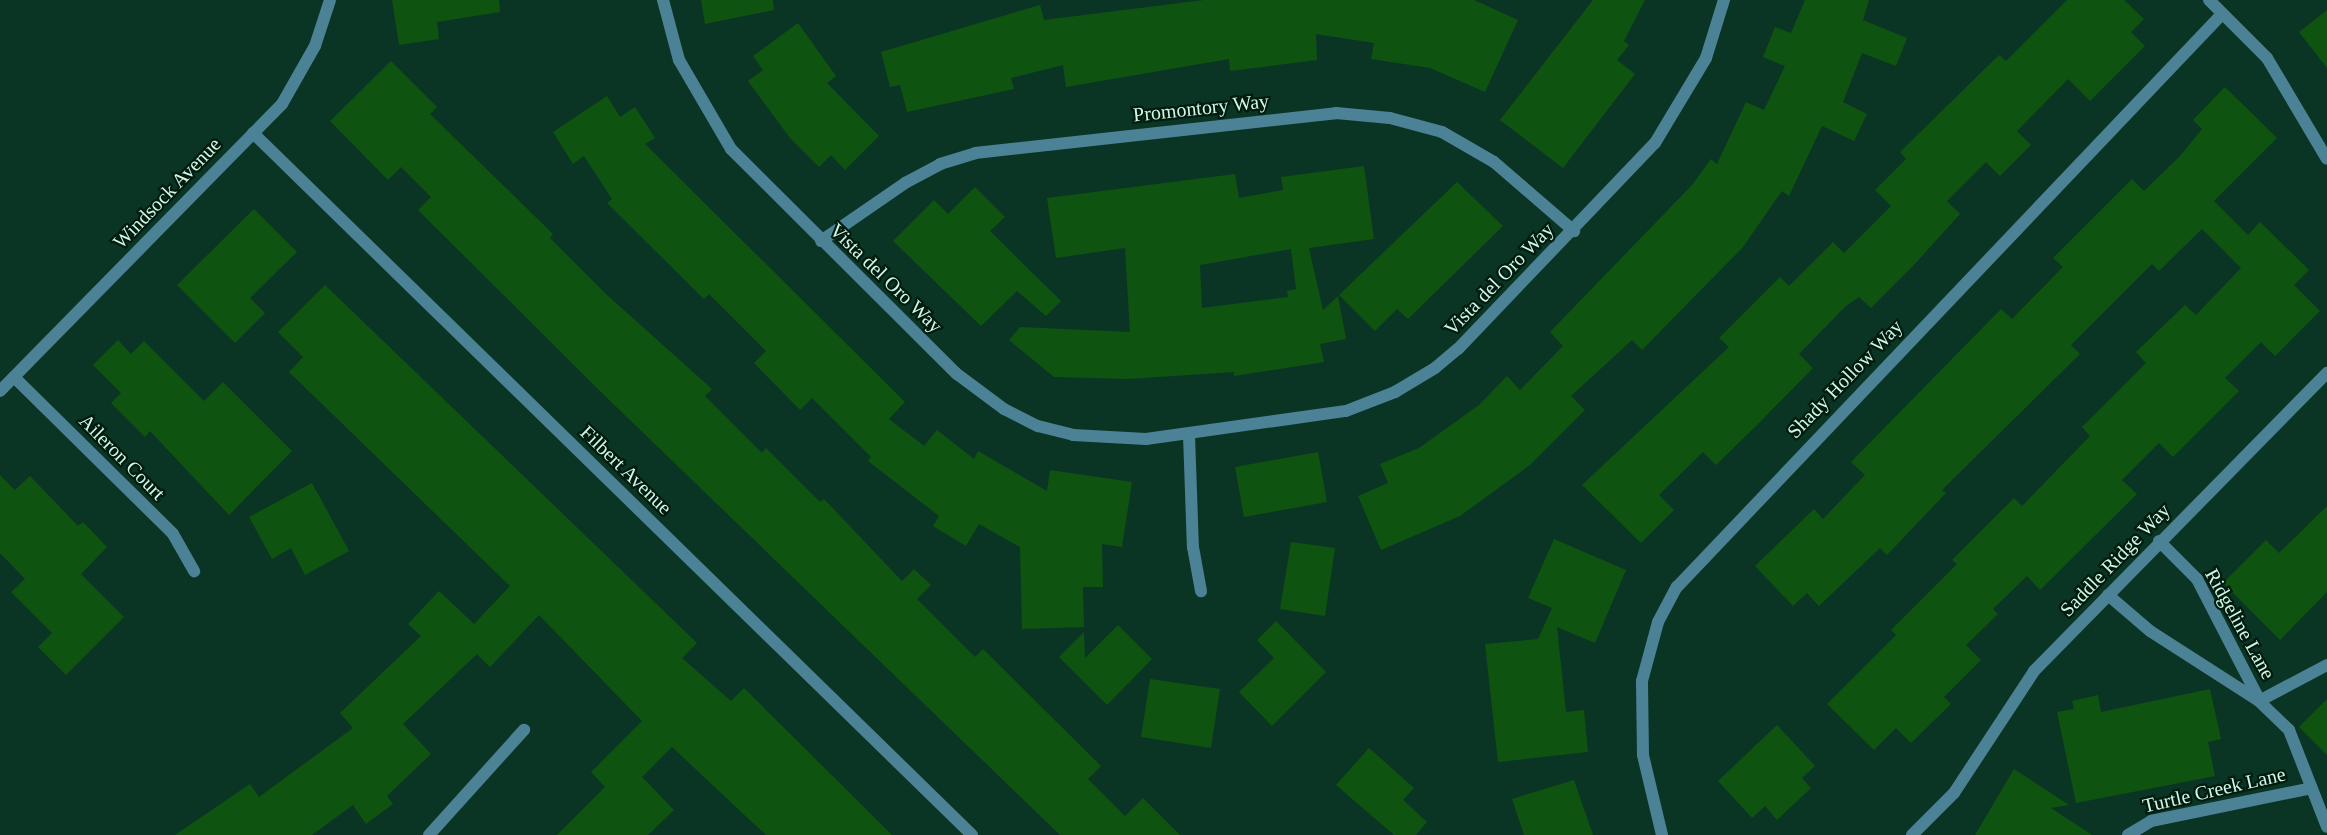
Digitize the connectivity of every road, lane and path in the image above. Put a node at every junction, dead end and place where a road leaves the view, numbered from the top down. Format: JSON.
{"nodes":[{"id":1,"x":330,"y":0,"type":"edge"},
{"id":2,"x":663,"y":0,"type":"edge"},
{"id":3,"x":1724,"y":0,"type":"edge"},
{"id":4,"x":2209,"y":0,"type":"edge"},
{"id":5,"x":2222,"y":14,"type":"junction"},
{"id":6,"x":253,"y":133,"type":"junction"},
{"id":7,"x":2327,"y":159,"type":"edge"},
{"id":8,"x":1574,"y":231,"type":"junction"},
{"id":9,"x":821,"y":241,"type":"junction"},
{"id":10,"x":2327,"y":373,"type":"edge"},
{"id":11,"x":14,"y":377,"type":"junction"},
{"id":12,"x":0,"y":391,"type":"edge"},
{"id":13,"x":1189,"y":435,"type":"junction"},
{"id":14,"x":2159,"y":541,"type":"junction"},
{"id":15,"x":194,"y":571,"type":"dead end"},
{"id":16,"x":1201,"y":591,"type":"dead end"},
{"id":17,"x":2108,"y":595,"type":"junction"},
{"id":18,"x":2327,"y":665,"type":"edge"},
{"id":19,"x":2259,"y":700,"type":"junction"},
{"id":20,"x":524,"y":730,"type":"dead end"},
{"id":21,"x":2312,"y":789,"type":"junction"},
{"id":22,"x":2327,"y":827,"type":"edge"},
{"id":23,"x":429,"y":835,"type":"edge"},
{"id":24,"x":972,"y":835,"type":"edge"},
{"id":25,"x":1662,"y":835,"type":"edge"},
{"id":26,"x":1912,"y":835,"type":"edge"},
{"id":27,"x":2128,"y":835,"type":"edge"}],
"edges":[{"from":1,"to":6,"type":"street","name":"Windsock Avenue"},
{"from":2,"to":9,"type":"street","name":"Vista del Oro Way"},
{"from":3,"to":8,"type":"street","name":"Vista del Oro Way"},
{"from":4,"to":5,"type":"street"},
{"from":5,"to":7,"type":"street"},
{"from":5,"to":25,"type":"street","name":"Shady Hollow Way"},
{"from":6,"to":11,"type":"street","name":"Windsock Avenue"},
{"from":6,"to":24,"type":"street","name":"Filbert Avenue"},
{"from":8,"to":9,"type":"street","name":"Promontory Way"},
{"from":8,"to":13,"type":"street","name":"Vista del Oro Way"},
{"from":9,"to":13,"type":"street","name":"Vista del Oro Way"},
{"from":10,"to":14,"type":"street","name":"Saddle Ridge Way"},
{"from":11,"to":12,"type":"street","name":"Windsock Avenue"},
{"from":11,"to":15,"type":"street","name":"Aileron Court"},
{"from":13,"to":16,"type":"street"},
{"from":14,"to":17,"type":"street","name":"Saddle Ridge Way"},
{"from":14,"to":19,"type":"street","name":"Ridgeline Lane"},
{"from":17,"to":19,"type":"street","name":"Ridgeline Lane"},
{"from":17,"to":26,"type":"street","name":"Saddle Ridge Way"},
{"from":18,"to":19,"type":"street"},
{"from":19,"to":21,"type":"street","name":"Ridgeline Lane"},
{"from":20,"to":23,"type":"street"},
{"from":21,"to":22,"type":"street","name":"Ridgeline Lane"},
{"from":21,"to":27,"type":"street","name":"Turtle Creek Lane"}]}
